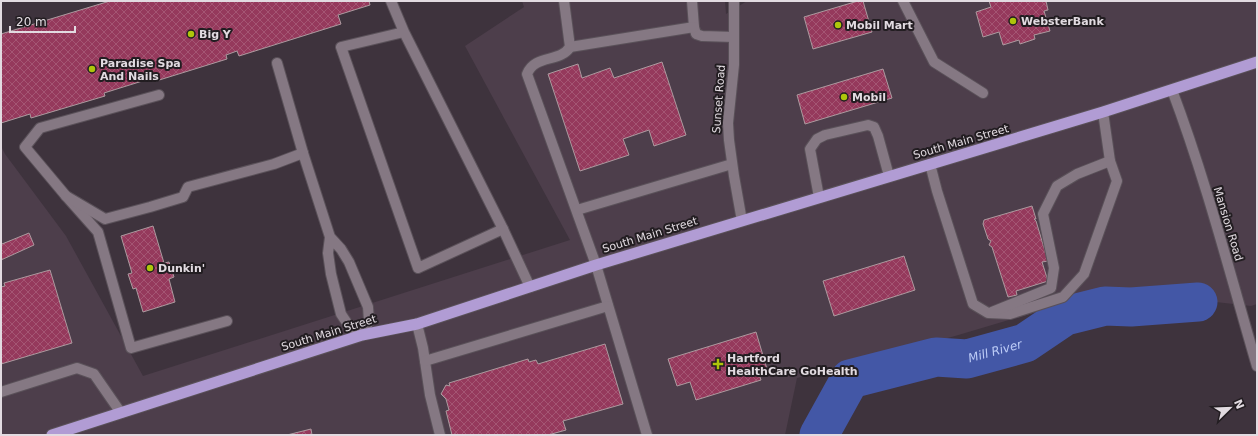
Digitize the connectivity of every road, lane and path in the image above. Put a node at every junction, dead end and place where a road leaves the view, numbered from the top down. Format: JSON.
{"nodes":[{"id":1,"x":391,"y":1,"type":"edge"},
{"id":2,"x":564,"y":1,"type":"edge"},
{"id":3,"x":692,"y":1,"type":"edge"},
{"id":4,"x":734,"y":1,"type":"edge"},
{"id":5,"x":903,"y":1,"type":"edge"},
{"id":6,"x":694,"y":27,"type":"junction"},
{"id":7,"x":404,"y":32,"type":"junction"},
{"id":8,"x":734,"y":37,"type":"junction"},
{"id":9,"x":570,"y":47,"type":"junction"},
{"id":10,"x":1257,"y":62,"type":"edge"},
{"id":11,"x":277,"y":63,"type":"dead end"},
{"id":12,"x":1172,"y":90,"type":"junction"},
{"id":13,"x":982,"y":93,"type":"dead end"},
{"id":14,"x":159,"y":95,"type":"dead end"},
{"id":15,"x":1103,"y":112,"type":"junction"},
{"id":16,"x":303,"y":153,"type":"junction"},
{"id":17,"x":1110,"y":162,"type":"junction"},
{"id":18,"x":732,"y":164,"type":"junction"},
{"id":19,"x":930,"y":164,"type":"junction"},
{"id":20,"x":889,"y":176,"type":"junction"},
{"id":21,"x":66,"y":196,"type":"junction"},
{"id":22,"x":819,"y":197,"type":"junction"},
{"id":23,"x":576,"y":210,"type":"junction"},
{"id":24,"x":742,"y":221,"type":"junction"},
{"id":25,"x":503,"y":229,"type":"junction"},
{"id":26,"x":330,"y":237,"type":"junction"},
{"id":27,"x":596,"y":264,"type":"junction"},
{"id":28,"x":530,"y":288,"type":"junction"},
{"id":29,"x":608,"y":306,"type":"junction"},
{"id":30,"x":988,"y":313,"type":"junction"},
{"id":31,"x":227,"y":321,"type":"dead end"},
{"id":32,"x":417,"y":324,"type":"junction"},
{"id":33,"x":362,"y":335,"type":"junction"},
{"id":34,"x":425,"y":361,"type":"junction"},
{"id":35,"x":1257,"y":366,"type":"edge"},
{"id":36,"x":1,"y":392,"type":"edge"},
{"id":37,"x":121,"y":413,"type":"junction"},
{"id":38,"x":52,"y":435,"type":"edge"},
{"id":39,"x":440,"y":435,"type":"edge"},
{"id":40,"x":647,"y":435,"type":"edge"}],
"edges":[{"from":1,"to":7,"type":"street"},
{"from":2,"to":9,"type":"street"},
{"from":3,"to":6,"type":"street"},
{"from":4,"to":8,"type":"street","name":"Sunset Road"},
{"from":5,"to":13,"type":"street"},
{"from":6,"to":8,"type":"street"},
{"from":6,"to":9,"type":"street"},
{"from":7,"to":25,"type":"street"},
{"from":7,"to":25,"type":"street"},
{"from":8,"to":18,"type":"street","name":"Sunset Road"},
{"from":9,"to":23,"type":"street"},
{"from":10,"to":12,"type":"highway","name":"South Main Street"},
{"from":11,"to":16,"type":"street"},
{"from":12,"to":15,"type":"highway","name":"South Main Street"},
{"from":12,"to":35,"type":"street","name":"Mansion Road"},
{"from":14,"to":21,"type":"street"},
{"from":15,"to":17,"type":"street"},
{"from":15,"to":19,"type":"highway","name":"South Main Street"},
{"from":16,"to":21,"type":"street"},
{"from":16,"to":26,"type":"street"},
{"from":17,"to":30,"type":"street"},
{"from":17,"to":30,"type":"street"},
{"from":18,"to":23,"type":"street"},
{"from":18,"to":24,"type":"street","name":"Sunset Road"},
{"from":19,"to":20,"type":"highway","name":"South Main Street"},
{"from":19,"to":30,"type":"street"},
{"from":20,"to":22,"type":"highway","name":"South Main Street"},
{"from":20,"to":22,"type":"street"},
{"from":21,"to":31,"type":"street"},
{"from":22,"to":24,"type":"highway","name":"South Main Street"},
{"from":23,"to":27,"type":"street"},
{"from":24,"to":27,"type":"highway","name":"South Main Street"},
{"from":25,"to":28,"type":"street"},
{"from":26,"to":33,"type":"street"},
{"from":26,"to":33,"type":"street"},
{"from":27,"to":28,"type":"highway","name":"South Main Street"},
{"from":27,"to":29,"type":"street"},
{"from":28,"to":32,"type":"highway","name":"South Main Street"},
{"from":29,"to":34,"type":"street"},
{"from":29,"to":40,"type":"street"},
{"from":32,"to":33,"type":"highway","name":"South Main Street"},
{"from":32,"to":34,"type":"street"},
{"from":33,"to":37,"type":"highway","name":"South Main Street"},
{"from":34,"to":39,"type":"street"},
{"from":36,"to":37,"type":"street"},
{"from":37,"to":38,"type":"highway","name":"South Main Street"}]}
